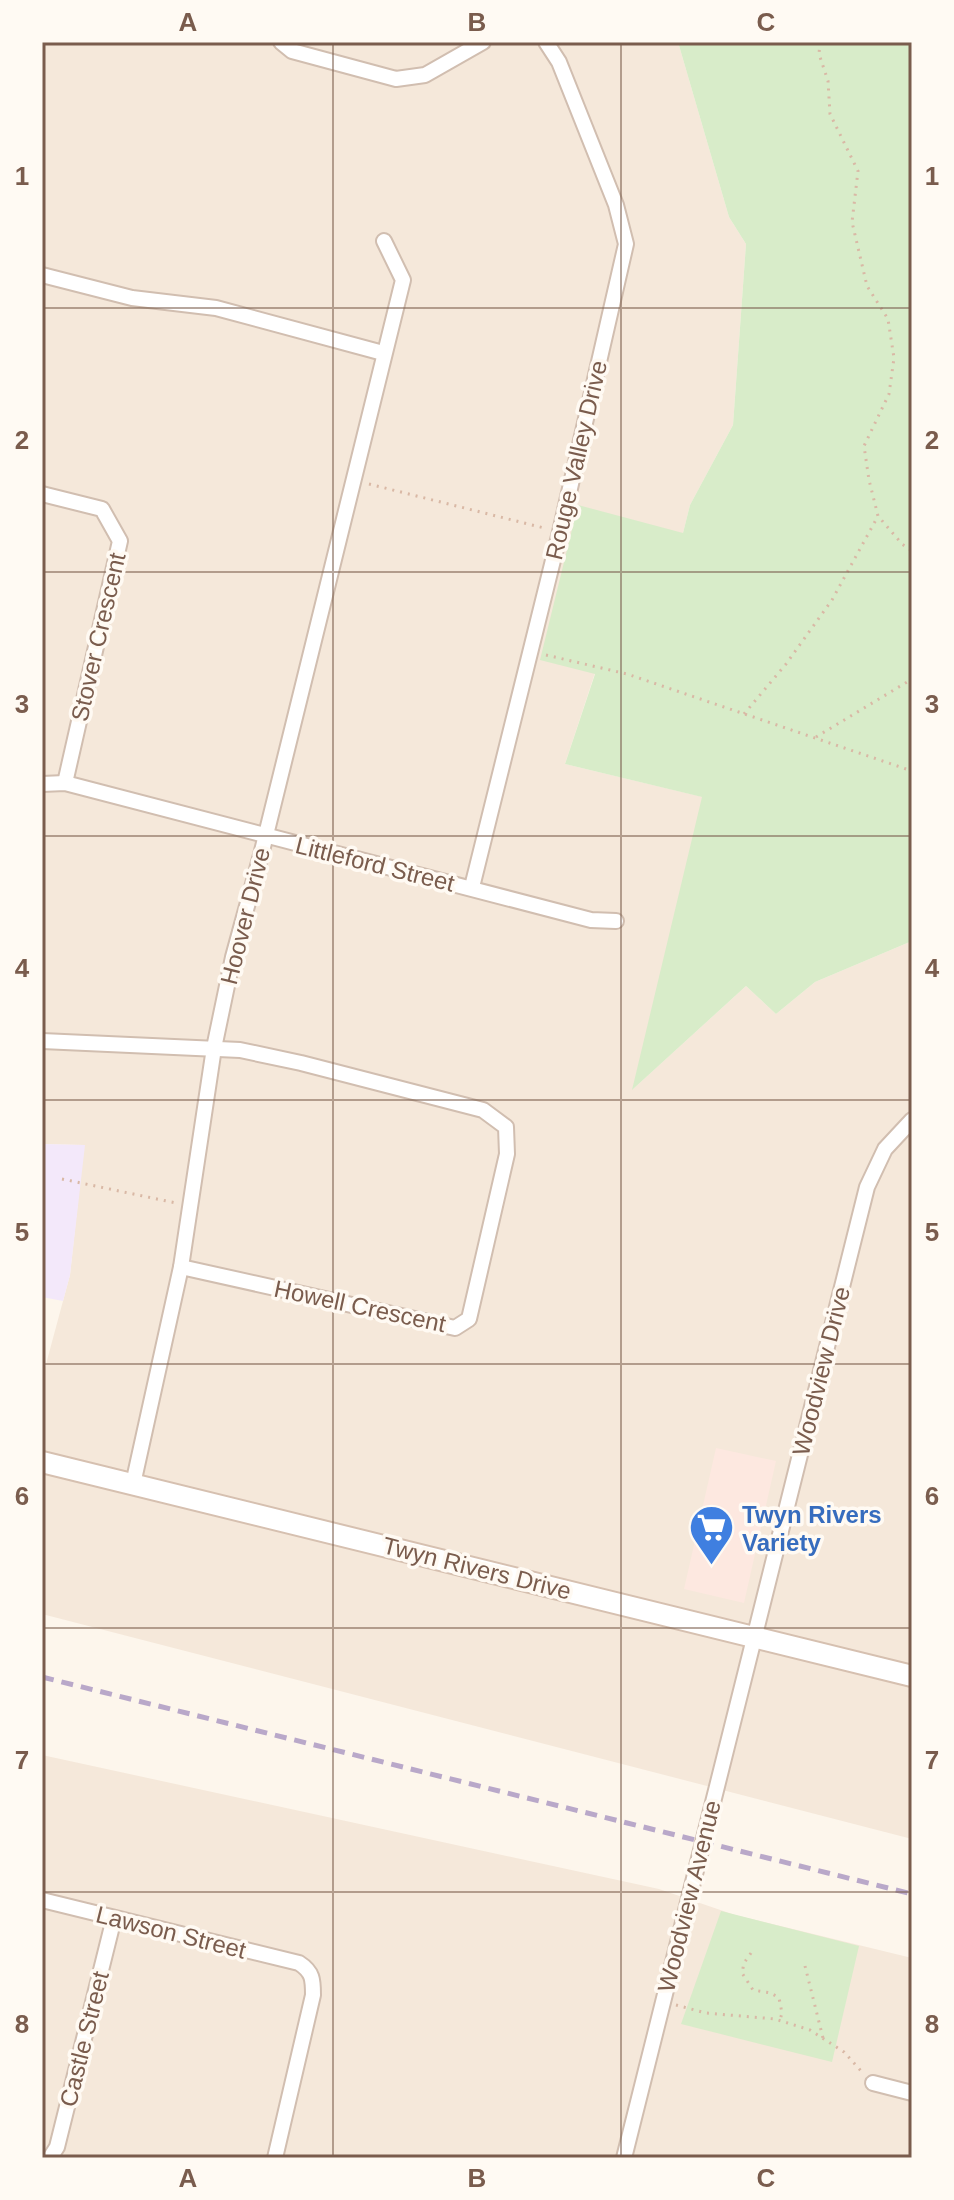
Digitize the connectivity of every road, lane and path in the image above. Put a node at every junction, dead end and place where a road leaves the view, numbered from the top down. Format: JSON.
{"nodes":[{"id":1,"x":281,"y":42,"type":"edge"},
{"id":2,"x":483,"y":42,"type":"edge"},
{"id":3,"x":546,"y":42,"type":"edge"},
{"id":4,"x":820,"y":42,"type":"edge"},
{"id":5,"x":384,"y":241,"type":"dead end"},
{"id":6,"x":42,"y":275,"type":"edge"},
{"id":7,"x":383,"y":353,"type":"junction"},
{"id":8,"x":353,"y":481,"type":"junction"},
{"id":9,"x":42,"y":494,"type":"edge"},
{"id":10,"x":878,"y":516,"type":"junction"},
{"id":11,"x":560,"y":532,"type":"junction"},
{"id":12,"x":912,"y":551,"type":"edge"},
{"id":13,"x":531,"y":651,"type":"junction"},
{"id":14,"x":912,"y":679,"type":"edge"},
{"id":15,"x":744,"y":714,"type":"junction"},
{"id":16,"x":814,"y":738,"type":"junction"},
{"id":17,"x":912,"y":771,"type":"edge"},
{"id":18,"x":65,"y":783,"type":"junction"},
{"id":19,"x":42,"y":784,"type":"edge"},
{"id":20,"x":265,"y":837,"type":"junction"},
{"id":21,"x":472,"y":887,"type":"junction"},
{"id":22,"x":616,"y":921,"type":"dead end"},
{"id":23,"x":42,"y":1041,"type":"edge"},
{"id":24,"x":214,"y":1048,"type":"junction"},
{"id":25,"x":912,"y":1120,"type":"edge"},
{"id":26,"x":62,"y":1179,"type":"dead end"},
{"id":27,"x":189,"y":1206,"type":"junction"},
{"id":28,"x":181,"y":1267,"type":"junction"},
{"id":29,"x":42,"y":1462,"type":"edge"},
{"id":30,"x":133,"y":1484,"type":"junction"},
{"id":31,"x":754,"y":1635,"type":"junction"},
{"id":32,"x":912,"y":1676,"type":"edge"},
{"id":33,"x":42,"y":1900,"type":"edge"},
{"id":34,"x":114,"y":1918,"type":"junction"},
{"id":35,"x":751,"y":1953,"type":"dead end"},
{"id":36,"x":805,"y":1966,"type":"dead end"},
{"id":37,"x":663,"y":2002,"type":"junction"},
{"id":38,"x":780,"y":2020,"type":"junction"},
{"id":39,"x":823,"y":2038,"type":"junction"},
{"id":40,"x":873,"y":2083,"type":"joint"},
{"id":41,"x":912,"y":2093,"type":"edge"},
{"id":42,"x":50,"y":2158,"type":"edge"},
{"id":43,"x":275,"y":2158,"type":"edge"},
{"id":44,"x":624,"y":2158,"type":"edge"}],
"edges":[{"from":1,"to":2,"type":"street"},
{"from":3,"to":11,"type":"street","name":"Rouge Valley Drive"},
{"from":4,"to":10,"type":"path"},
{"from":5,"to":7,"type":"street","name":"Hoover Drive"},
{"from":6,"to":7,"type":"street"},
{"from":7,"to":8,"type":"street","name":"Hoover Drive"},
{"from":8,"to":11,"type":"path"},
{"from":8,"to":20,"type":"street","name":"Hoover Drive"},
{"from":9,"to":18,"type":"street","name":"Stover Crescent"},
{"from":10,"to":12,"type":"path"},
{"from":10,"to":15,"type":"path"},
{"from":11,"to":13,"type":"street","name":"Rouge Valley Drive"},
{"from":13,"to":15,"type":"path"},
{"from":13,"to":21,"type":"street","name":"Rouge Valley Drive"},
{"from":14,"to":16,"type":"path"},
{"from":15,"to":16,"type":"path"},
{"from":16,"to":17,"type":"path"},
{"from":18,"to":19,"type":"street","name":"Littleford Street"},
{"from":18,"to":20,"type":"street","name":"Littleford Street"},
{"from":20,"to":21,"type":"street","name":"Littleford Street"},
{"from":20,"to":24,"type":"street","name":"Hoover Drive"},
{"from":21,"to":22,"type":"street","name":"Littleford Street"},
{"from":23,"to":24,"type":"street"},
{"from":24,"to":27,"type":"street","name":"Hoover Drive"},
{"from":24,"to":28,"type":"street","name":"Howell Crescent"},
{"from":25,"to":31,"type":"street","name":"Woodview Drive"},
{"from":26,"to":27,"type":"path"},
{"from":27,"to":28,"type":"street","name":"Hoover Drive"},
{"from":28,"to":30,"type":"street","name":"Hoover Drive"},
{"from":29,"to":30,"type":"street","name":"Twyn Rivers Drive"},
{"from":30,"to":31,"type":"street","name":"Twyn Rivers Drive"},
{"from":31,"to":32,"type":"street","name":"Twyn Rivers Drive"},
{"from":31,"to":37,"type":"street","name":"Woodview Avenue"},
{"from":33,"to":34,"type":"street","name":"Lawson Street"},
{"from":34,"to":42,"type":"street","name":"Castle Street"},
{"from":34,"to":43,"type":"street","name":"Lawson Street"},
{"from":35,"to":38,"type":"path"},
{"from":36,"to":39,"type":"path"},
{"from":37,"to":38,"type":"path"},
{"from":37,"to":44,"type":"street","name":"Woodview Avenue"},
{"from":38,"to":39,"type":"path"},
{"from":39,"to":40,"type":"path"},
{"from":40,"to":41,"type":"street"}]}
